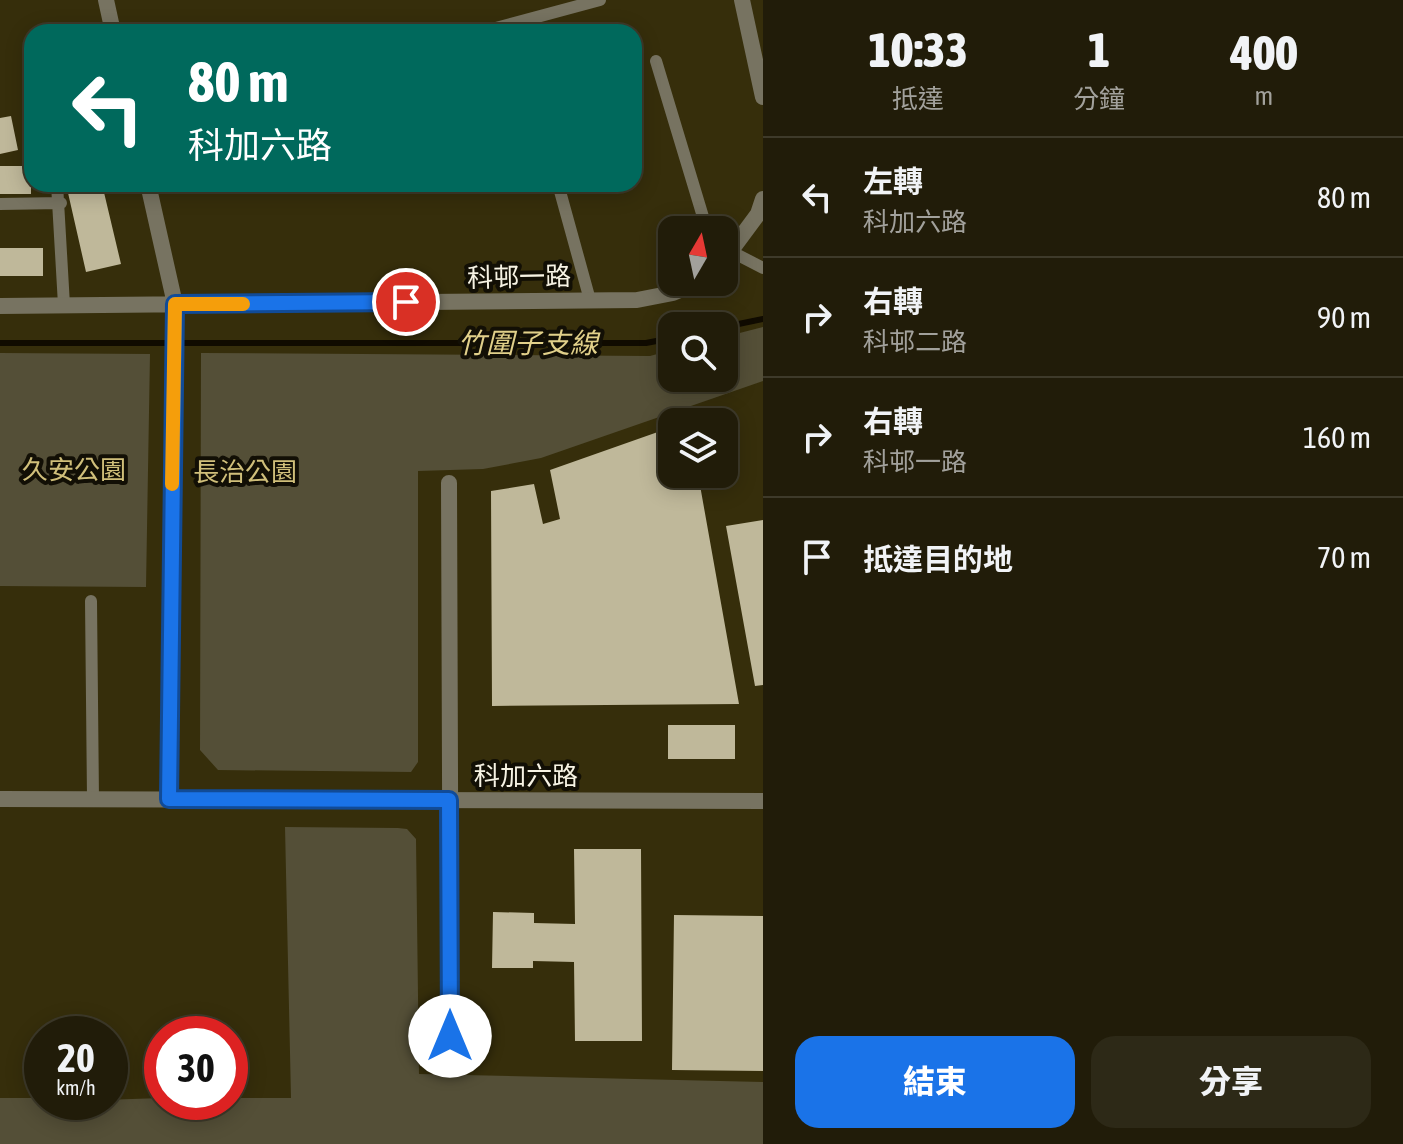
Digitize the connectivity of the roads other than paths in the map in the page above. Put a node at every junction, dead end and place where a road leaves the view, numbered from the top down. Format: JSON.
{"nodes":[{"id":1,"x":106,"y":0,"type":"edge"},
{"id":2,"x":600,"y":0,"type":"edge"},
{"id":3,"x":742,"y":0,"type":"edge"},
{"id":4,"x":111,"y":24,"type":"edge"},
{"id":5,"x":511,"y":24,"type":"edge"},
{"id":6,"x":656,"y":61,"type":"dead end"},
{"id":7,"x":763,"y":97,"type":"edge"},
{"id":8,"x":59,"y":192,"type":"edge"},
{"id":9,"x":150,"y":192,"type":"edge"},
{"id":10,"x":560,"y":192,"type":"edge"},
{"id":11,"x":763,"y":199,"type":"edge"},
{"id":12,"x":61,"y":203,"type":"junction"},
{"id":13,"x":0,"y":204,"type":"edge"},
{"id":14,"x":703,"y":216,"type":"edge"},
{"id":15,"x":738,"y":240,"type":"edge"},
{"id":16,"x":738,"y":259,"type":"edge"},
{"id":17,"x":763,"y":268,"type":"edge"},
{"id":18,"x":658,"y":296,"type":"edge"},
{"id":19,"x":590,"y":300,"type":"junction"},
{"id":20,"x":175,"y":304,"type":"junction"},
{"id":21,"x":64,"y":305,"type":"junction"},
{"id":22,"x":0,"y":306,"type":"edge"},
{"id":23,"x":449,"y":483,"type":"dead end"},
{"id":24,"x":91,"y":601,"type":"dead end"},
{"id":25,"x":0,"y":799,"type":"edge"},
{"id":26,"x":93,"y":799,"type":"junction"},
{"id":27,"x":169,"y":799,"type":"junction"},
{"id":28,"x":449,"y":800,"type":"junction"},
{"id":29,"x":763,"y":801,"type":"edge"},
{"id":30,"x":451,"y":1065,"type":"dead end"}],
"edges":[{"from":1,"to":4,"type":"street"},
{"from":2,"to":5,"type":"lane"},
{"from":3,"to":7,"type":"street"},
{"from":6,"to":14,"type":"lane"},
{"from":8,"to":12,"type":"lane"},
{"from":9,"to":20,"type":"street"},
{"from":10,"to":19,"type":"lane"},
{"from":11,"to":15,"type":"street"},
{"from":12,"to":13,"type":"lane"},
{"from":12,"to":21,"type":"lane"},
{"from":16,"to":17,"type":"lane"},
{"from":18,"to":19,"type":"street","name":"科邨一路"},
{"from":19,"to":20,"type":"street","name":"科邨一路"},
{"from":20,"to":21,"type":"street","name":"科邨一路"},
{"from":20,"to":27,"type":"street"},
{"from":21,"to":22,"type":"street","name":"科邨一路"},
{"from":23,"to":28,"type":"street"},
{"from":24,"to":26,"type":"lane"},
{"from":25,"to":26,"type":"street","name":"科加六路"},
{"from":26,"to":27,"type":"street","name":"科加六路"},
{"from":27,"to":28,"type":"street","name":"科加六路"},
{"from":28,"to":29,"type":"street","name":"科加六路"},
{"from":28,"to":30,"type":"street"}]}
